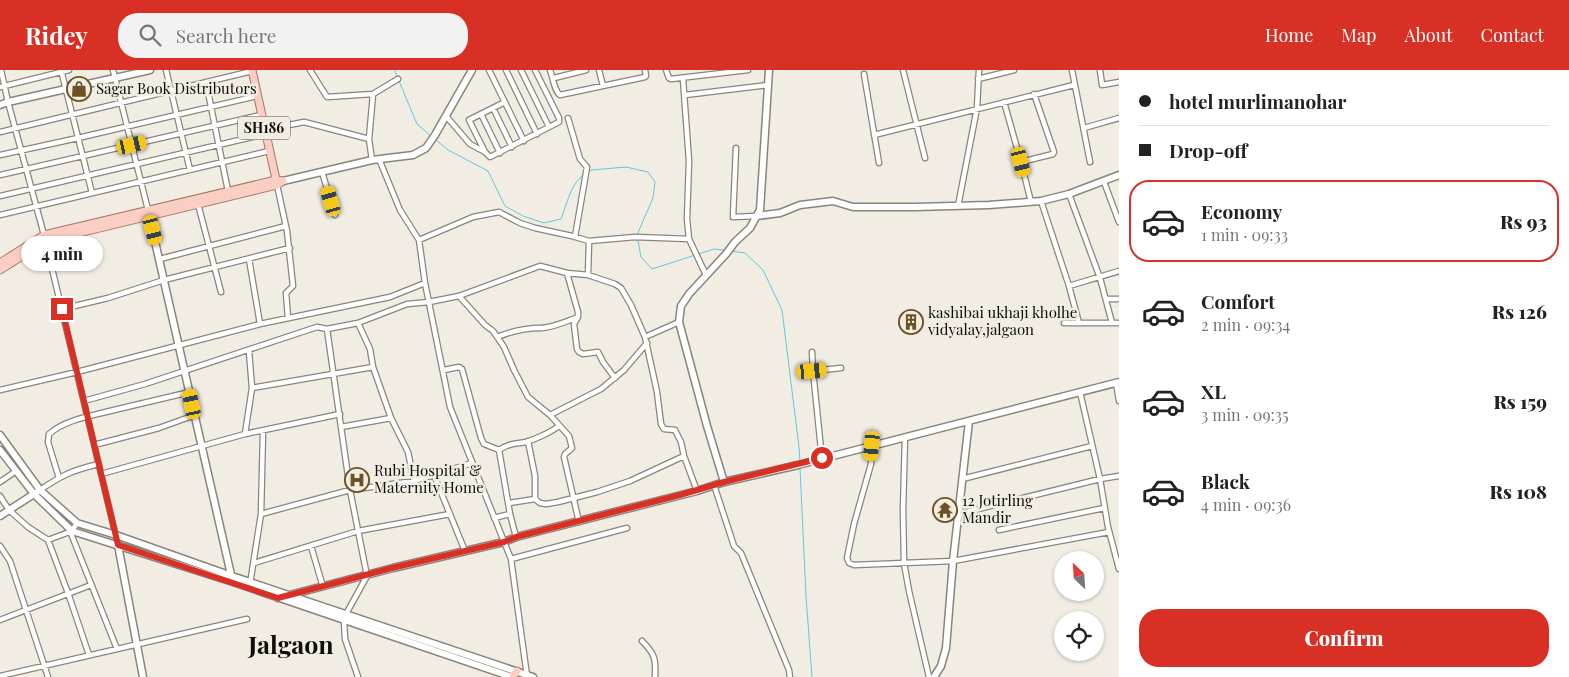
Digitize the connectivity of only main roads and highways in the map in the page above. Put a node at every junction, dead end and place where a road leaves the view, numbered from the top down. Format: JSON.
{"nodes":[{"id":1,"x":150,"y":70,"type":"edge"},
{"id":2,"x":472,"y":70,"type":"edge"},
{"id":3,"x":769,"y":70,"type":"edge"},
{"id":4,"x":252,"y":71,"type":"edge"},
{"id":5,"x":0,"y":105,"type":"edge"},
{"id":6,"x":1119,"y":176,"type":"edge"},
{"id":7,"x":279,"y":182,"type":"junction"},
{"id":8,"x":148,"y":213,"type":"junction"},
{"id":9,"x":757,"y":216,"type":"junction"},
{"id":10,"x":1,"y":267,"type":"edge"},
{"id":11,"x":1117,"y":382,"type":"edge"},
{"id":12,"x":968,"y":421,"type":"junction"},
{"id":13,"x":0,"y":435,"type":"edge"},
{"id":14,"x":0,"y":450,"type":"edge"},
{"id":15,"x":724,"y":482,"type":"junction"},
{"id":16,"x":37,"y":492,"type":"junction"},
{"id":17,"x":0,"y":516,"type":"edge"},
{"id":18,"x":118,"y":545,"type":"junction"},
{"id":19,"x":232,"y":579,"type":"junction"},
{"id":20,"x":250,"y":585,"type":"junction"},
{"id":21,"x":290,"y":595,"type":"junction"},
{"id":22,"x":278,"y":598,"type":"junction"},
{"id":23,"x":345,"y":617,"type":"junction"},
{"id":24,"x":514,"y":675,"type":"edge"},
{"id":25,"x":529,"y":676,"type":"edge"},
{"id":26,"x":143,"y":677,"type":"edge"},
{"id":27,"x":934,"y":677,"type":"edge"}],
"edges":[{"from":1,"to":5,"type":"main road"},
{"from":2,"to":7,"type":"main road"},
{"from":3,"to":9,"type":"main road"},
{"from":4,"to":7,"type":"main road","number":"SH186"},
{"from":6,"to":9,"type":"main road"},
{"from":7,"to":8,"type":"main road"},
{"from":7,"to":8,"type":"main road"},
{"from":8,"to":10,"type":"main road"},
{"from":8,"to":19,"type":"main road"},
{"from":9,"to":15,"type":"main road"},
{"from":11,"to":12,"type":"main road"},
{"from":12,"to":15,"type":"main road"},
{"from":12,"to":27,"type":"main road"},
{"from":13,"to":16,"type":"main road"},
{"from":14,"to":16,"type":"main road"},
{"from":15,"to":21,"type":"main road"},
{"from":16,"to":17,"type":"main road"},
{"from":16,"to":18,"type":"main road"},
{"from":16,"to":19,"type":"main road"},
{"from":18,"to":19,"type":"main road"},
{"from":18,"to":26,"type":"main road"},
{"from":19,"to":20,"type":"main road"},
{"from":20,"to":21,"type":"main road"},
{"from":20,"to":22,"type":"main road"},
{"from":21,"to":22,"type":"main road"},
{"from":21,"to":23,"type":"main road"},
{"from":22,"to":23,"type":"main road"},
{"from":23,"to":24,"type":"main road"},
{"from":24,"to":25,"type":"main road"}]}
